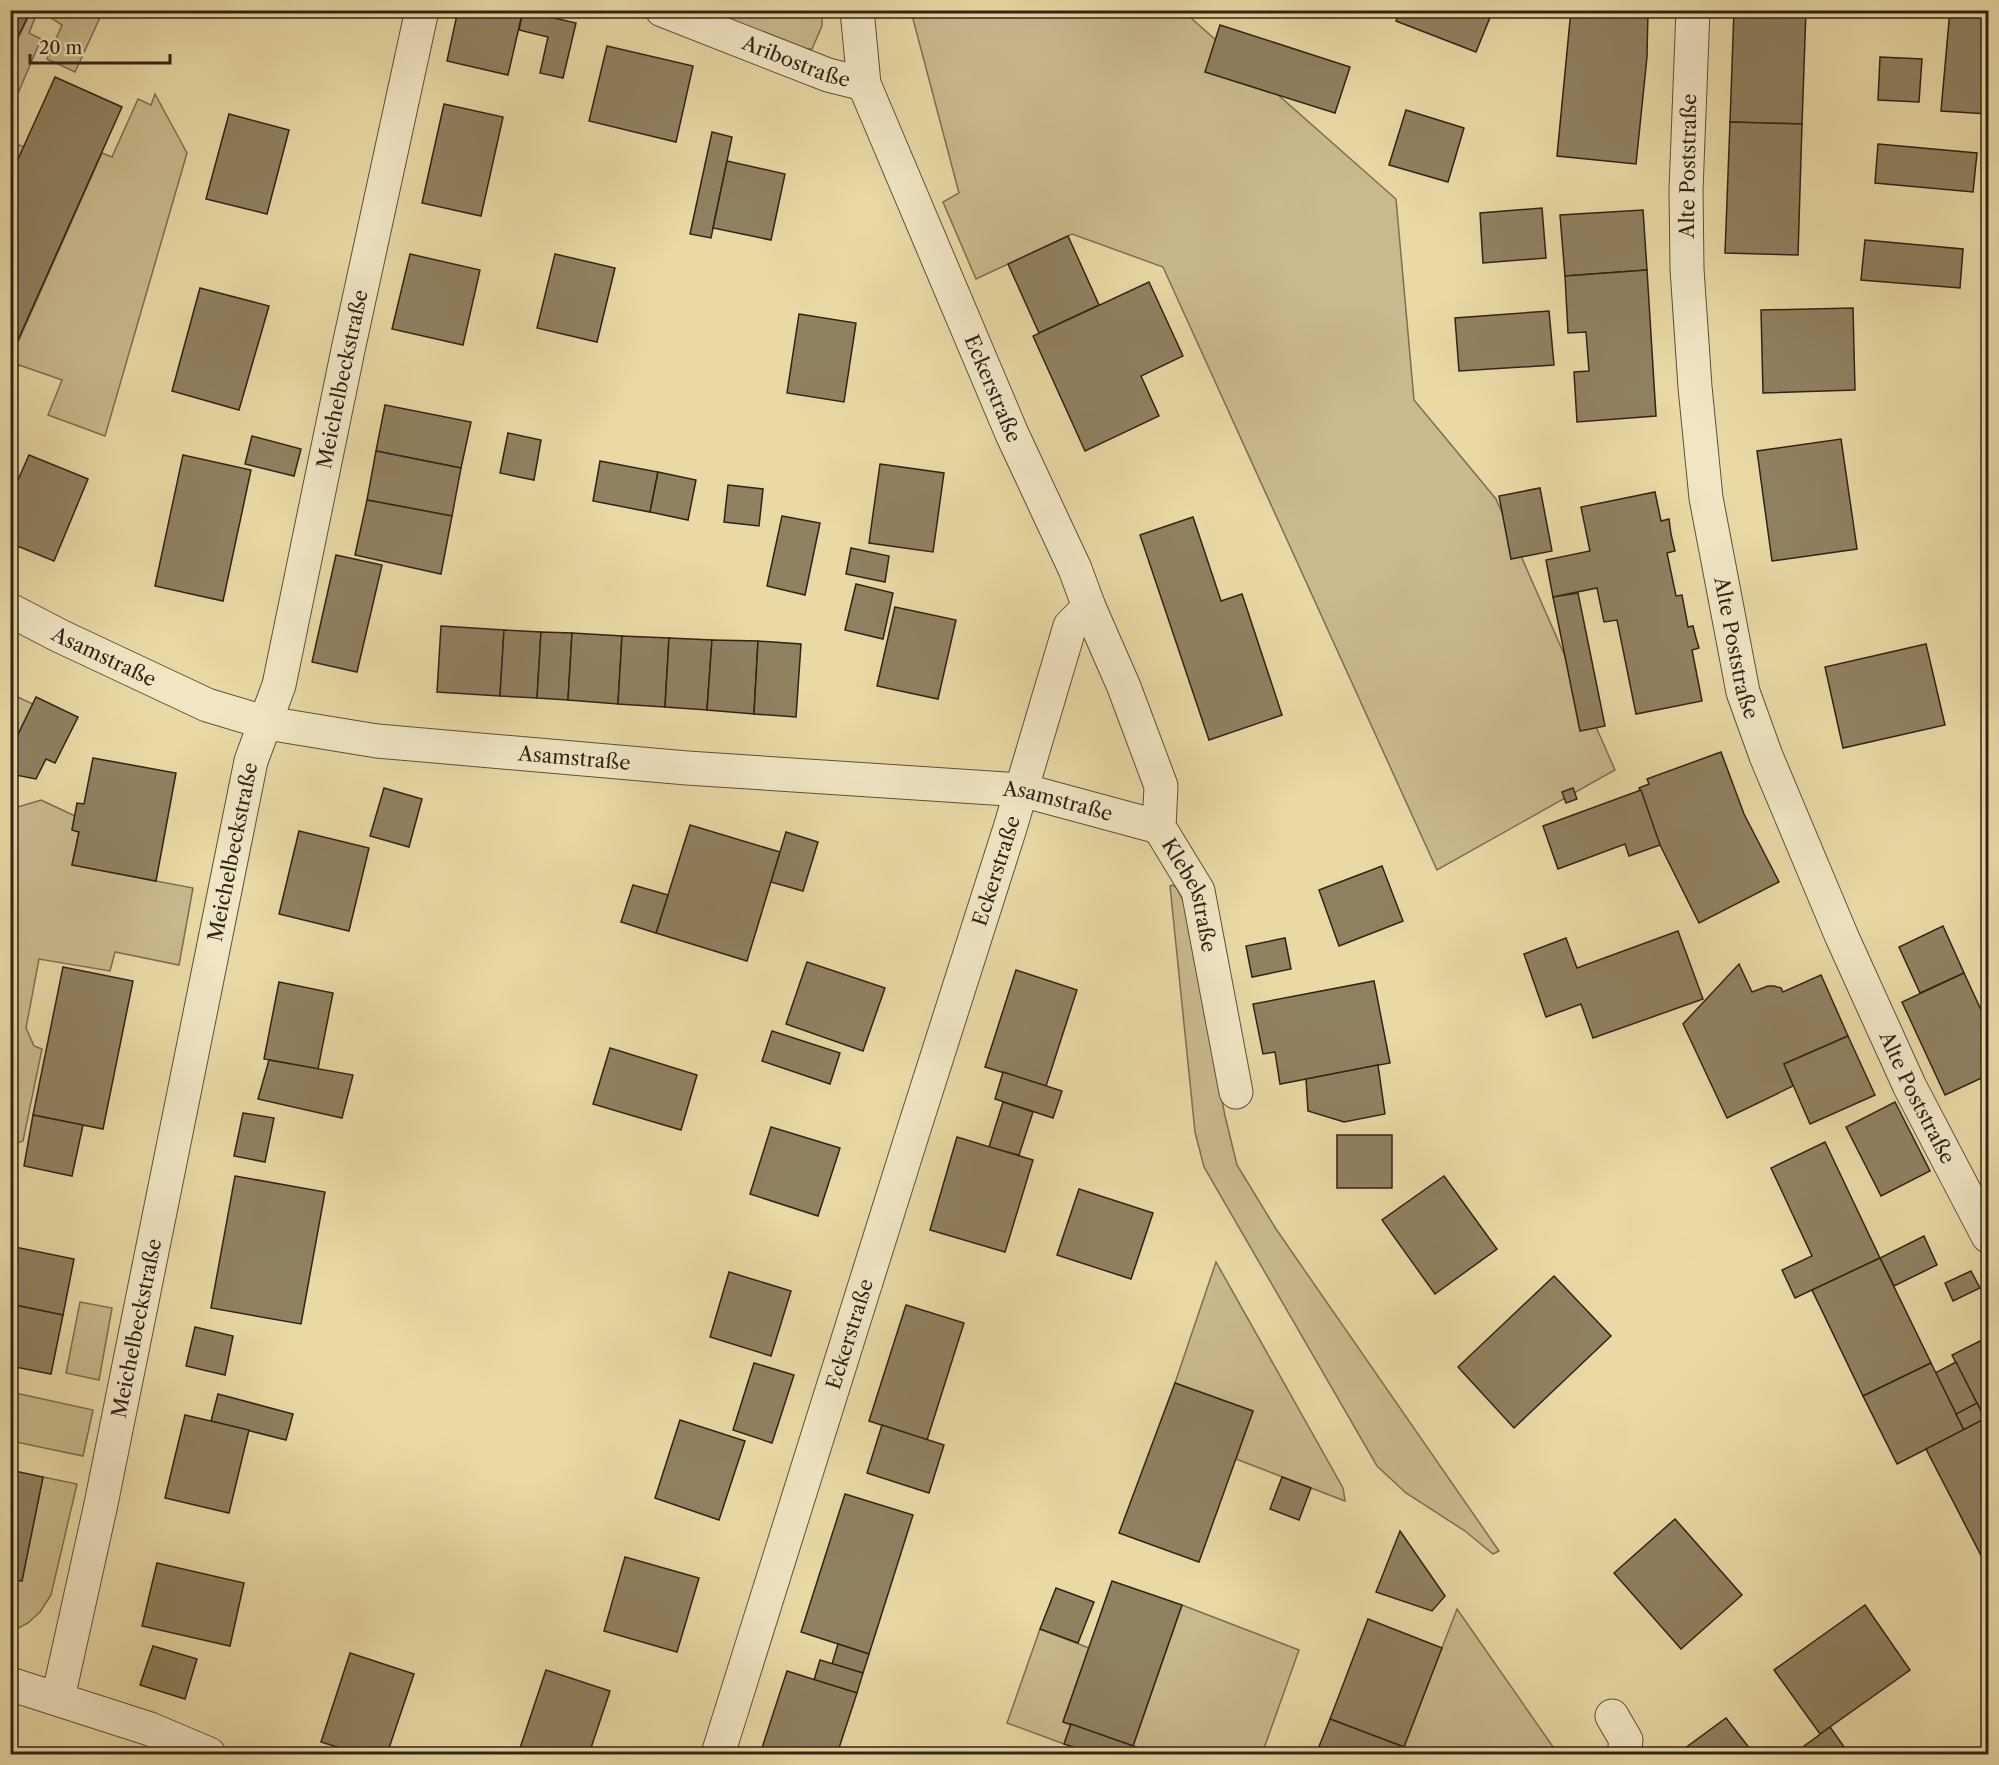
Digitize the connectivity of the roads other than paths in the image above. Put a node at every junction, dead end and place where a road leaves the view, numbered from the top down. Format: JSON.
{"nodes":[{"id":1,"x":422,"y":10,"type":"edge"},
{"id":2,"x":662,"y":10,"type":"edge"},
{"id":3,"x":857,"y":10,"type":"edge"},
{"id":4,"x":1693,"y":10,"type":"edge"},
{"id":5,"x":864,"y":84,"type":"junction"},
{"id":6,"x":1089,"y":607,"type":"junction"},
{"id":7,"x":10,"y":609,"type":"edge"},
{"id":8,"x":267,"y":723,"type":"junction"},
{"id":9,"x":1022,"y":790,"type":"junction"},
{"id":10,"x":1159,"y":827,"type":"junction"},
{"id":11,"x":1236,"y":1092,"type":"dead end"},
{"id":12,"x":1989,"y":1236,"type":"edge"},
{"id":13,"x":10,"y":1684,"type":"edge"},
{"id":14,"x":58,"y":1698,"type":"junction"},
{"id":15,"x":1612,"y":1716,"type":"dead end"},
{"id":16,"x":209,"y":1755,"type":"edge"},
{"id":17,"x":718,"y":1755,"type":"edge"},
{"id":18,"x":1624,"y":1755,"type":"edge"}],
"edges":[{"from":1,"to":8,"type":"street","name":"Meichelbeckstraße"},
{"from":2,"to":5,"type":"street","name":"Aribostraße"},
{"from":3,"to":5,"type":"street","name":"Eckerstraße"},
{"from":4,"to":12,"type":"street","name":"Alte Poststraße"},
{"from":5,"to":6,"type":"street","name":"Eckerstraße"},
{"from":6,"to":9,"type":"street","name":"Eckerstraße"},
{"from":6,"to":10,"type":"street","name":"Klebelstraße"},
{"from":7,"to":8,"type":"street","name":"Asamstraße"},
{"from":8,"to":9,"type":"street","name":"Asamstraße"},
{"from":8,"to":14,"type":"street","name":"Meichelbeckstraße"},
{"from":9,"to":10,"type":"street","name":"Asamstraße"},
{"from":9,"to":17,"type":"street","name":"Eckerstraße"},
{"from":10,"to":11,"type":"street","name":"Klebelstraße"},
{"from":13,"to":14,"type":"street"},
{"from":14,"to":16,"type":"street"},
{"from":15,"to":18,"type":"street"}]}
